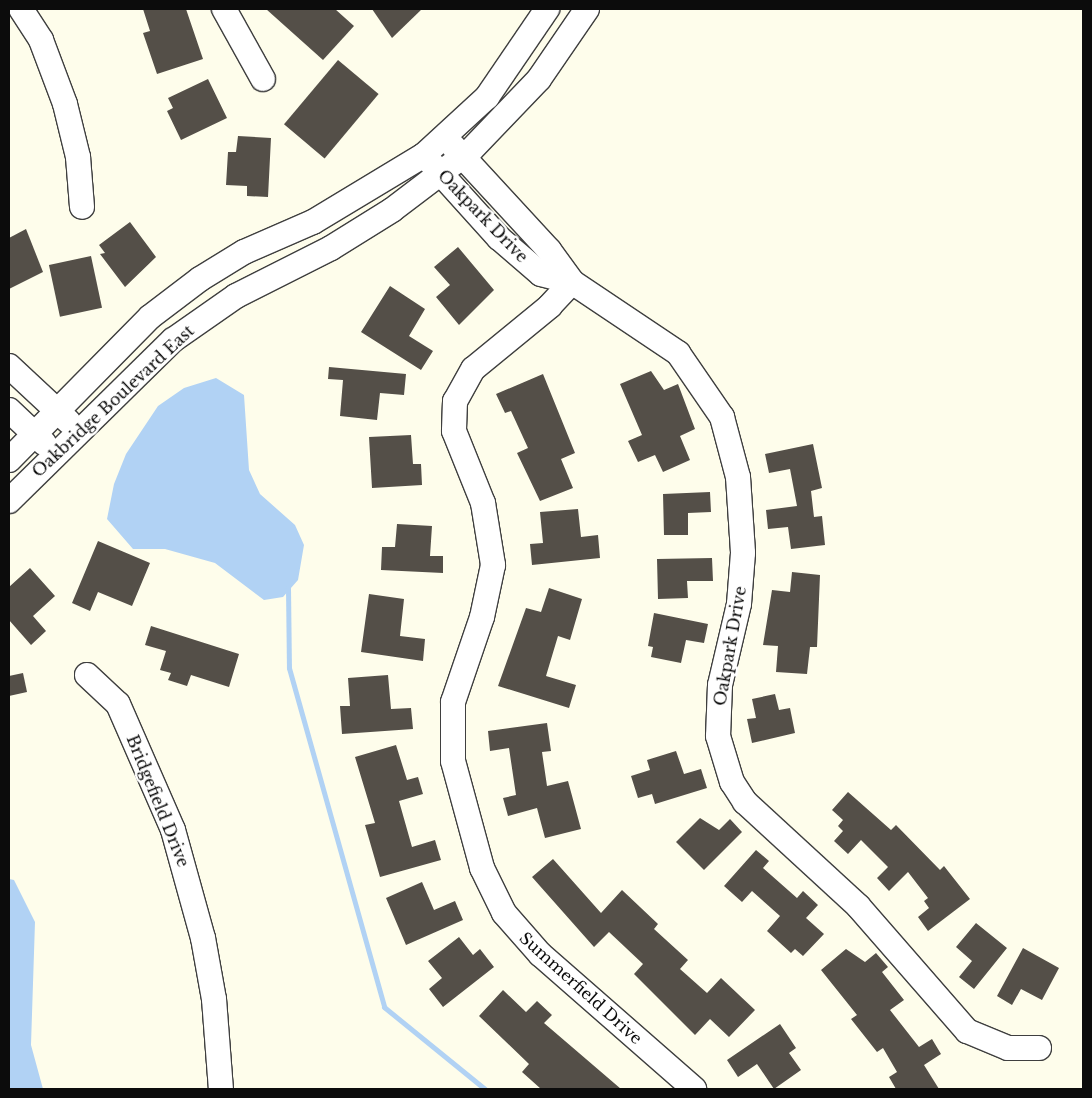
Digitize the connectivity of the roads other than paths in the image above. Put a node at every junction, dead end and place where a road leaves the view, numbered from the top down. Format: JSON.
{"nodes":[{"id":1,"x":21,"y":9,"type":"edge"},
{"id":2,"x":224,"y":9,"type":"edge"},
{"id":3,"x":547,"y":9,"type":"edge"},
{"id":4,"x":587,"y":9,"type":"edge"},
{"id":5,"x":263,"y":79,"type":"dead end"},
{"id":6,"x":445,"y":137,"type":"junction"},
{"id":7,"x":424,"y":155,"type":"junction"},
{"id":8,"x":463,"y":157,"type":"junction"},
{"id":9,"x":441,"y":175,"type":"junction"},
{"id":10,"x":82,"y":207,"type":"dead end"},
{"id":11,"x":521,"y":220,"type":"junction"},
{"id":12,"x":504,"y":242,"type":"junction"},
{"id":13,"x":572,"y":282,"type":"junction"},
{"id":14,"x":9,"y":366,"type":"edge"},
{"id":15,"x":9,"y":410,"type":"edge"},
{"id":16,"x":56,"y":410,"type":"junction"},
{"id":17,"x":78,"y":430,"type":"junction"},
{"id":18,"x":33,"y":434,"type":"junction"},
{"id":19,"x":55,"y":453,"type":"junction"},
{"id":20,"x":9,"y":460,"type":"edge"},
{"id":21,"x":9,"y":501,"type":"edge"},
{"id":22,"x":87,"y":675,"type":"dead end"},
{"id":23,"x":1039,"y":1048,"type":"dead end"},
{"id":24,"x":221,"y":1089,"type":"edge"},
{"id":25,"x":694,"y":1089,"type":"edge"}],
"edges":[{"from":1,"to":10,"type":"street"},
{"from":2,"to":5,"type":"street"},
{"from":3,"to":6,"type":"street","name":"Oakbridge Boulevard East"},
{"from":4,"to":8,"type":"street","name":"Oakbridge Boulevard East"},
{"from":6,"to":7,"type":"street","name":"Oakbridge Boulevard East"},
{"from":6,"to":8,"type":"street","name":"Oakpark Drive"},
{"from":7,"to":9,"type":"street","name":"Oakpark Drive"},
{"from":7,"to":16,"type":"street","name":"Oakbridge Boulevard East"},
{"from":8,"to":9,"type":"street","name":"Oakbridge Boulevard East"},
{"from":8,"to":11,"type":"street","name":"Oakpark Drive"},
{"from":9,"to":12,"type":"street","name":"Oakpark Drive"},
{"from":9,"to":17,"type":"street","name":"Oakbridge Boulevard East"},
{"from":11,"to":12,"type":"street"},
{"from":11,"to":13,"type":"street","name":"Oakpark Drive"},
{"from":12,"to":13,"type":"street","name":"Oakpark Drive"},
{"from":13,"to":23,"type":"street","name":"Oakpark Drive"},
{"from":13,"to":25,"type":"street","name":"Summerfield Drive"},
{"from":14,"to":16,"type":"street"},
{"from":15,"to":18,"type":"street"},
{"from":16,"to":17,"type":"street"},
{"from":16,"to":18,"type":"street","name":"Oakbridge Boulevard East"},
{"from":17,"to":19,"type":"street","name":"Oakbridge Boulevard East"},
{"from":18,"to":19,"type":"street"},
{"from":18,"to":20,"type":"street","name":"Oakbridge Boulevard East"},
{"from":19,"to":21,"type":"street","name":"Oakbridge Boulevard East"},
{"from":22,"to":24,"type":"street","name":"Bridgefield Drive"}]}
